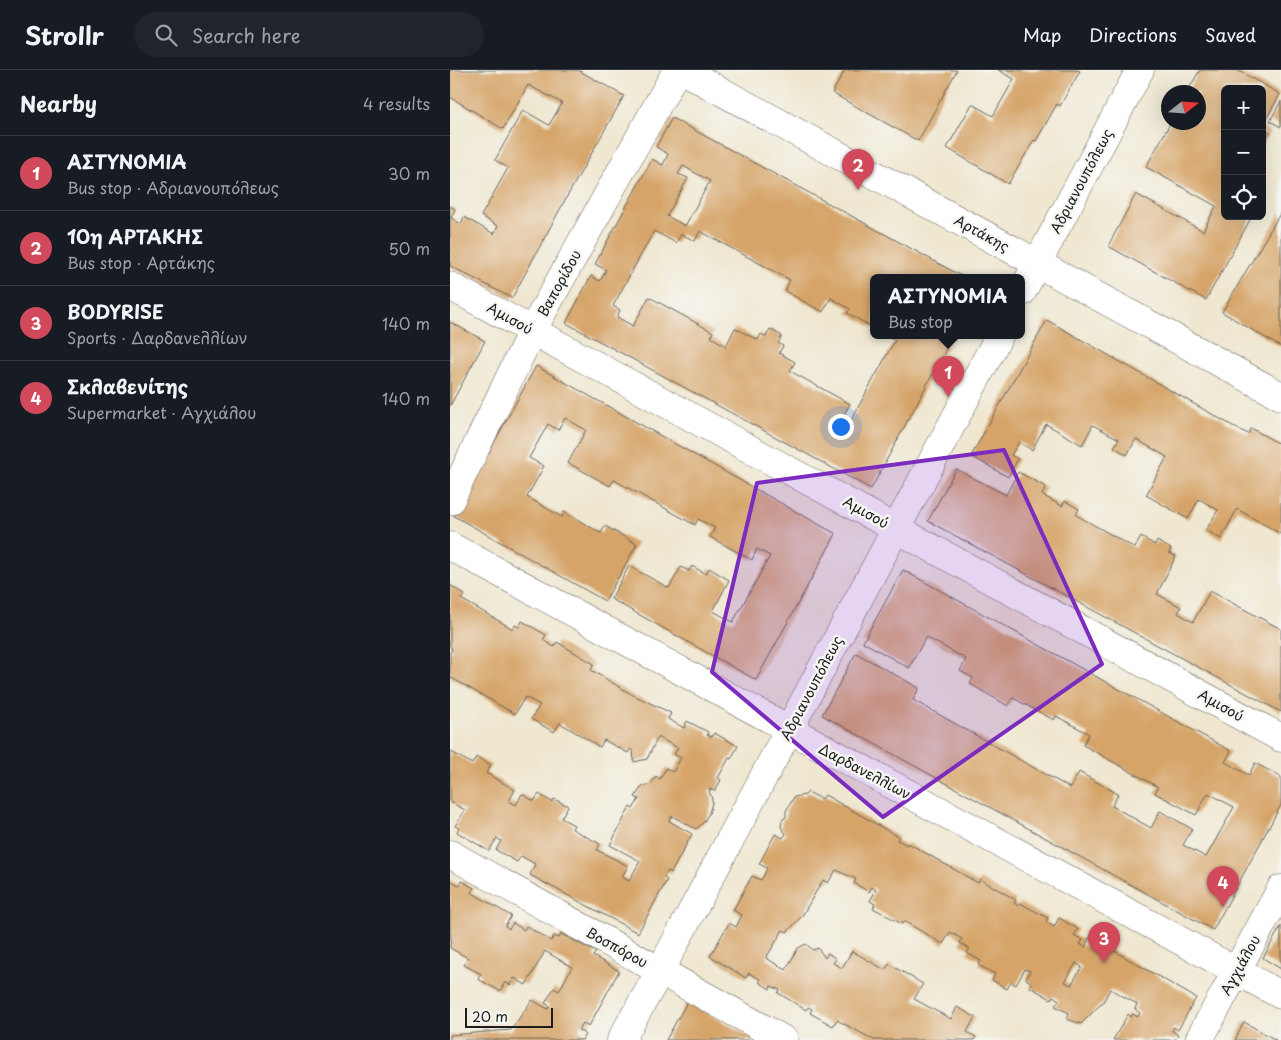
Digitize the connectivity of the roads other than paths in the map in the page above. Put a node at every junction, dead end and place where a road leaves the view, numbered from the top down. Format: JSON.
{"nodes":[{"id":1,"x":677,"y":70,"type":"edge"},
{"id":2,"x":682,"y":70,"type":"edge"},
{"id":3,"x":1140,"y":70,"type":"edge"},
{"id":4,"x":1037,"y":263,"type":"junction"},
{"id":5,"x":450,"y":286,"type":"edge"},
{"id":6,"x":1025,"y":286,"type":"edge"},
{"id":7,"x":532,"y":330,"type":"junction"},
{"id":8,"x":997,"y":339,"type":"edge"},
{"id":9,"x":1281,"y":396,"type":"edge"},
{"id":10,"x":450,"y":500,"type":"edge"},
{"id":11,"x":896,"y":528,"type":"junction"},
{"id":12,"x":450,"y":546,"type":"edge"},
{"id":13,"x":789,"y":730,"type":"junction"},
{"id":14,"x":1281,"y":738,"type":"edge"},
{"id":15,"x":450,"y":854,"type":"edge"},
{"id":16,"x":1281,"y":889,"type":"edge"},
{"id":17,"x":660,"y":971,"type":"junction"},
{"id":18,"x":1236,"y":971,"type":"junction"},
{"id":19,"x":1281,"y":995,"type":"edge"},
{"id":20,"x":621,"y":1040,"type":"edge"},
{"id":21,"x":784,"y":1040,"type":"edge"},
{"id":22,"x":1198,"y":1040,"type":"edge"}],
"edges":[{"from":1,"to":7,"type":"street","name":"Βαπορίδου"},
{"from":2,"to":4,"type":"street","name":"Αρτάκης"},
{"from":3,"to":4,"type":"street","name":"Αδριανουπόλεως"},
{"from":4,"to":6,"type":"street","name":"Αδριανουπόλεως"},
{"from":4,"to":9,"type":"street","name":"Αρτάκης"},
{"from":5,"to":7,"type":"street","name":"Αμισού"},
{"from":7,"to":10,"type":"street","name":"Βαπορίδου"},
{"from":7,"to":11,"type":"street","name":"Αμισού"},
{"from":8,"to":11,"type":"street","name":"Αδριανουπόλεως"},
{"from":11,"to":13,"type":"street","name":"Αδριανουπόλεως"},
{"from":11,"to":14,"type":"street","name":"Αμισού"},
{"from":12,"to":13,"type":"street","name":"Δαρδανελλίων"},
{"from":13,"to":17,"type":"street","name":"Αδριανουπόλεως"},
{"from":13,"to":18,"type":"street","name":"Δαρδανελλίων"},
{"from":15,"to":17,"type":"street","name":"Βοσπόρου"},
{"from":16,"to":18,"type":"street","name":"Αγχιάλου"},
{"from":17,"to":20,"type":"street","name":"Αδριανουπόλεως"},
{"from":17,"to":21,"type":"street","name":"Βοσπόρου"},
{"from":18,"to":19,"type":"street","name":"Δαρδανελλίων"},
{"from":18,"to":22,"type":"street","name":"Αγχιάλου"}]}
